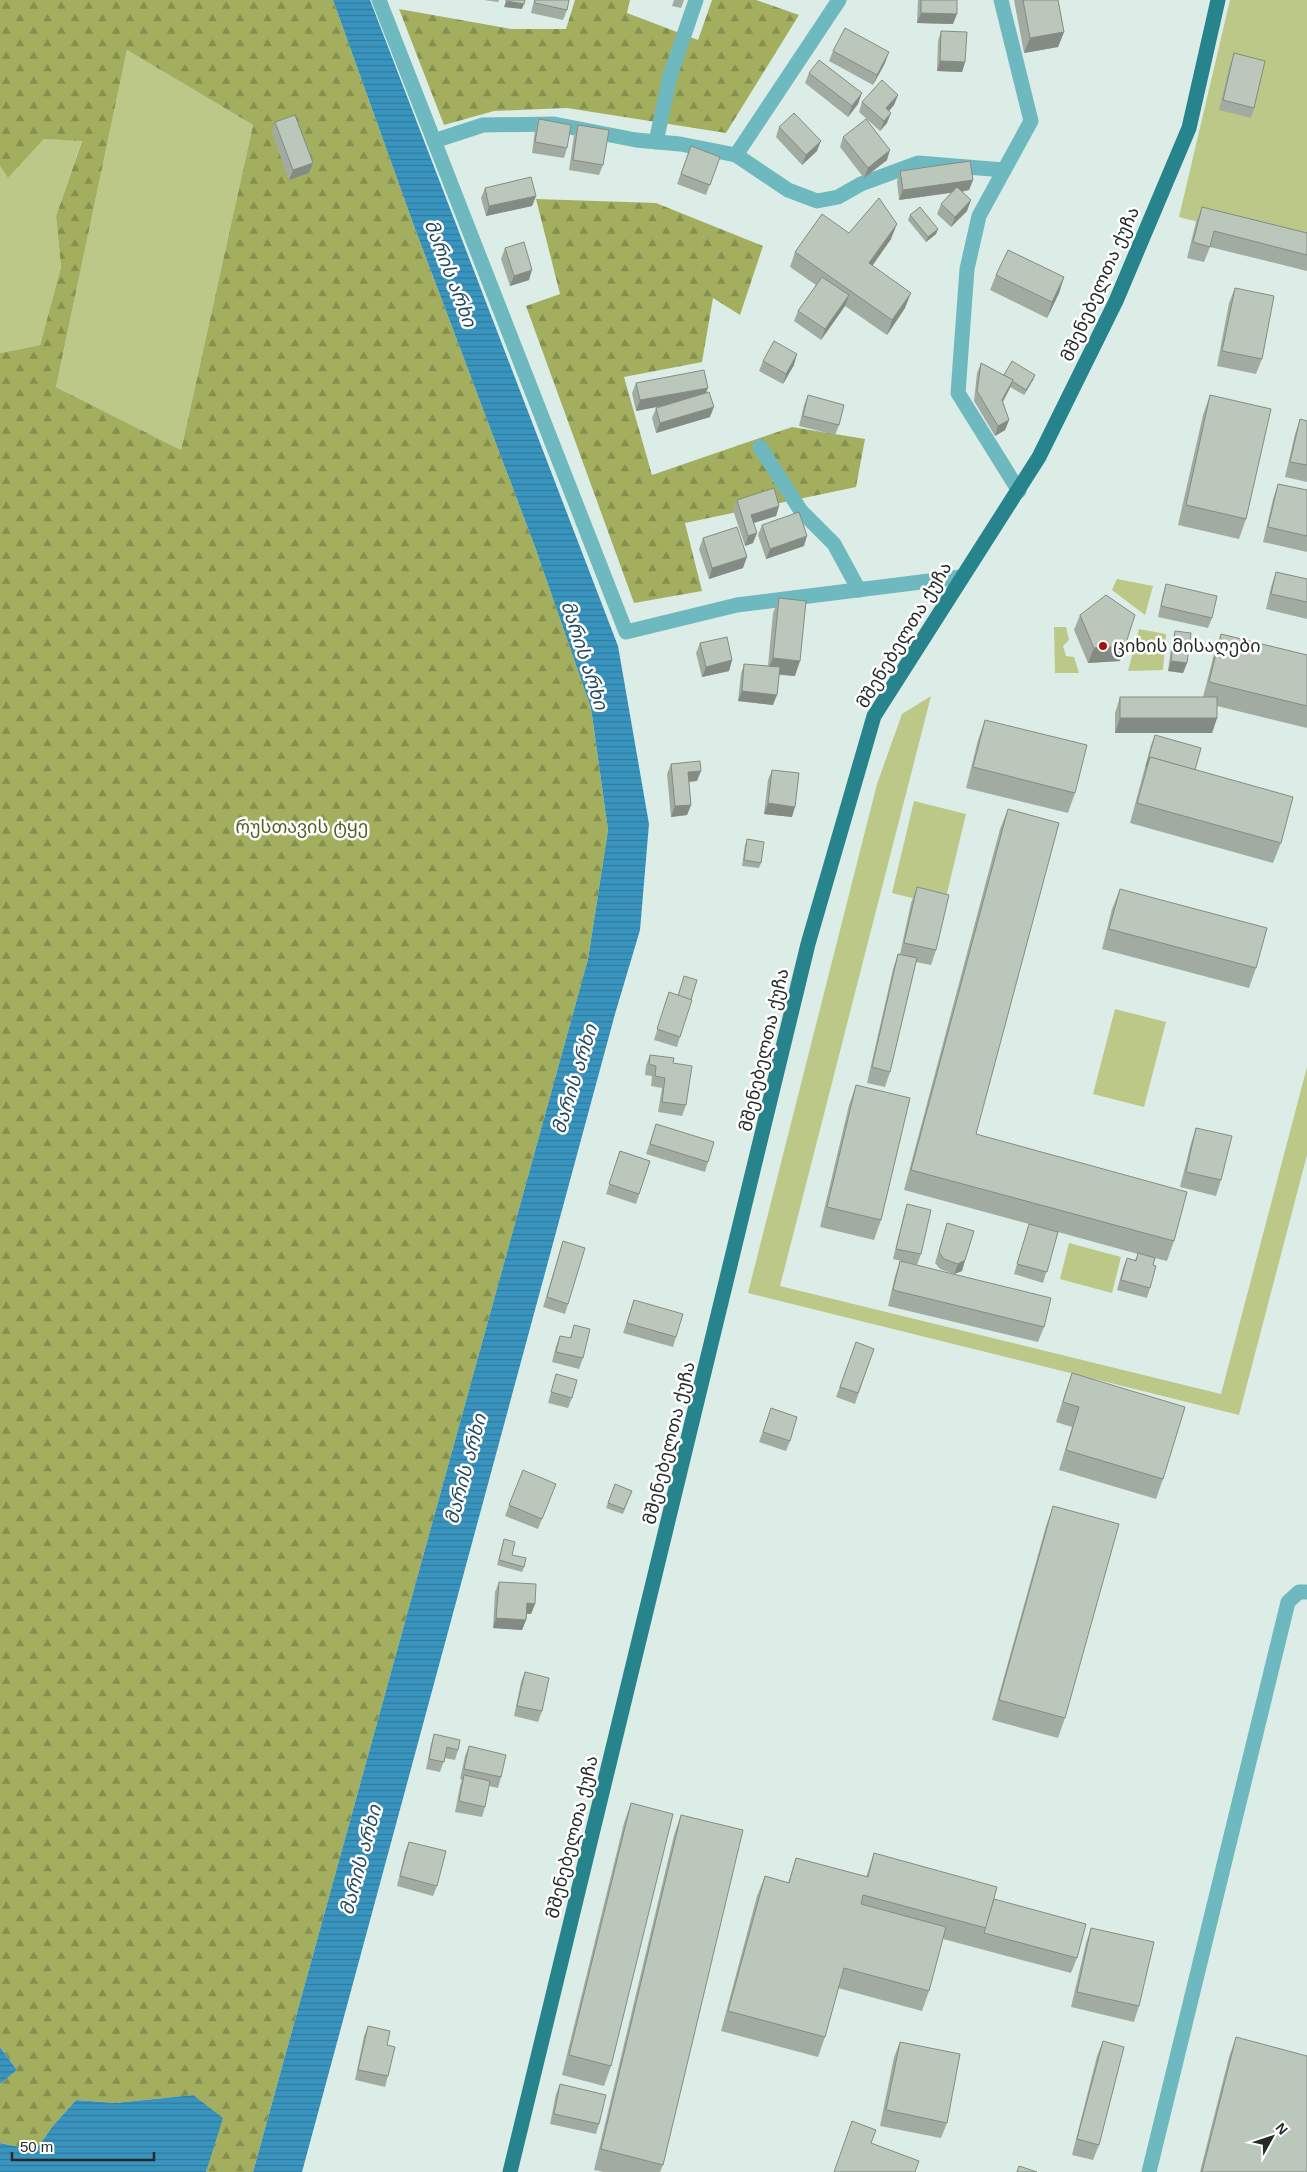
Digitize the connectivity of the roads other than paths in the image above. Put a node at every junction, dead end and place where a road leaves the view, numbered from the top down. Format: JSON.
{"nodes":[{"id":1,"x":379,"y":0,"type":"edge"},
{"id":2,"x":696,"y":0,"type":"edge"},
{"id":3,"x":839,"y":0,"type":"edge"},
{"id":4,"x":1002,"y":0,"type":"edge"},
{"id":5,"x":1218,"y":0,"type":"edge"},
{"id":6,"x":434,"y":141,"type":"junction"},
{"id":7,"x":656,"y":142,"type":"junction"},
{"id":8,"x":736,"y":156,"type":"junction"},
{"id":9,"x":1004,"y":170,"type":"junction"},
{"id":10,"x":760,"y":447,"type":"dead end"},
{"id":11,"x":1019,"y":491,"type":"junction"},
{"id":12,"x":962,"y":577,"type":"junction"},
{"id":13,"x":859,"y":590,"type":"junction"},
{"id":14,"x":1307,"y":1592,"type":"edge"},
{"id":15,"x":510,"y":2172,"type":"edge"},
{"id":16,"x":1149,"y":2172,"type":"edge"}],
"edges":[{"from":1,"to":6,"type":"street"},
{"from":2,"to":7,"type":"street"},
{"from":3,"to":8,"type":"street"},
{"from":4,"to":9,"type":"street"},
{"from":5,"to":11,"type":"main road","name":"მშენებელთა ქუჩა"},
{"from":6,"to":7,"type":"street"},
{"from":6,"to":13,"type":"street"},
{"from":7,"to":8,"type":"street"},
{"from":8,"to":9,"type":"street"},
{"from":9,"to":11,"type":"street"},
{"from":10,"to":13,"type":"street"},
{"from":11,"to":12,"type":"main road","name":"მშენებელთა ქუჩა"},
{"from":12,"to":13,"type":"street"},
{"from":12,"to":15,"type":"main road","name":"მშენებელთა ქუჩა"},
{"from":14,"to":16,"type":"street"}]}
